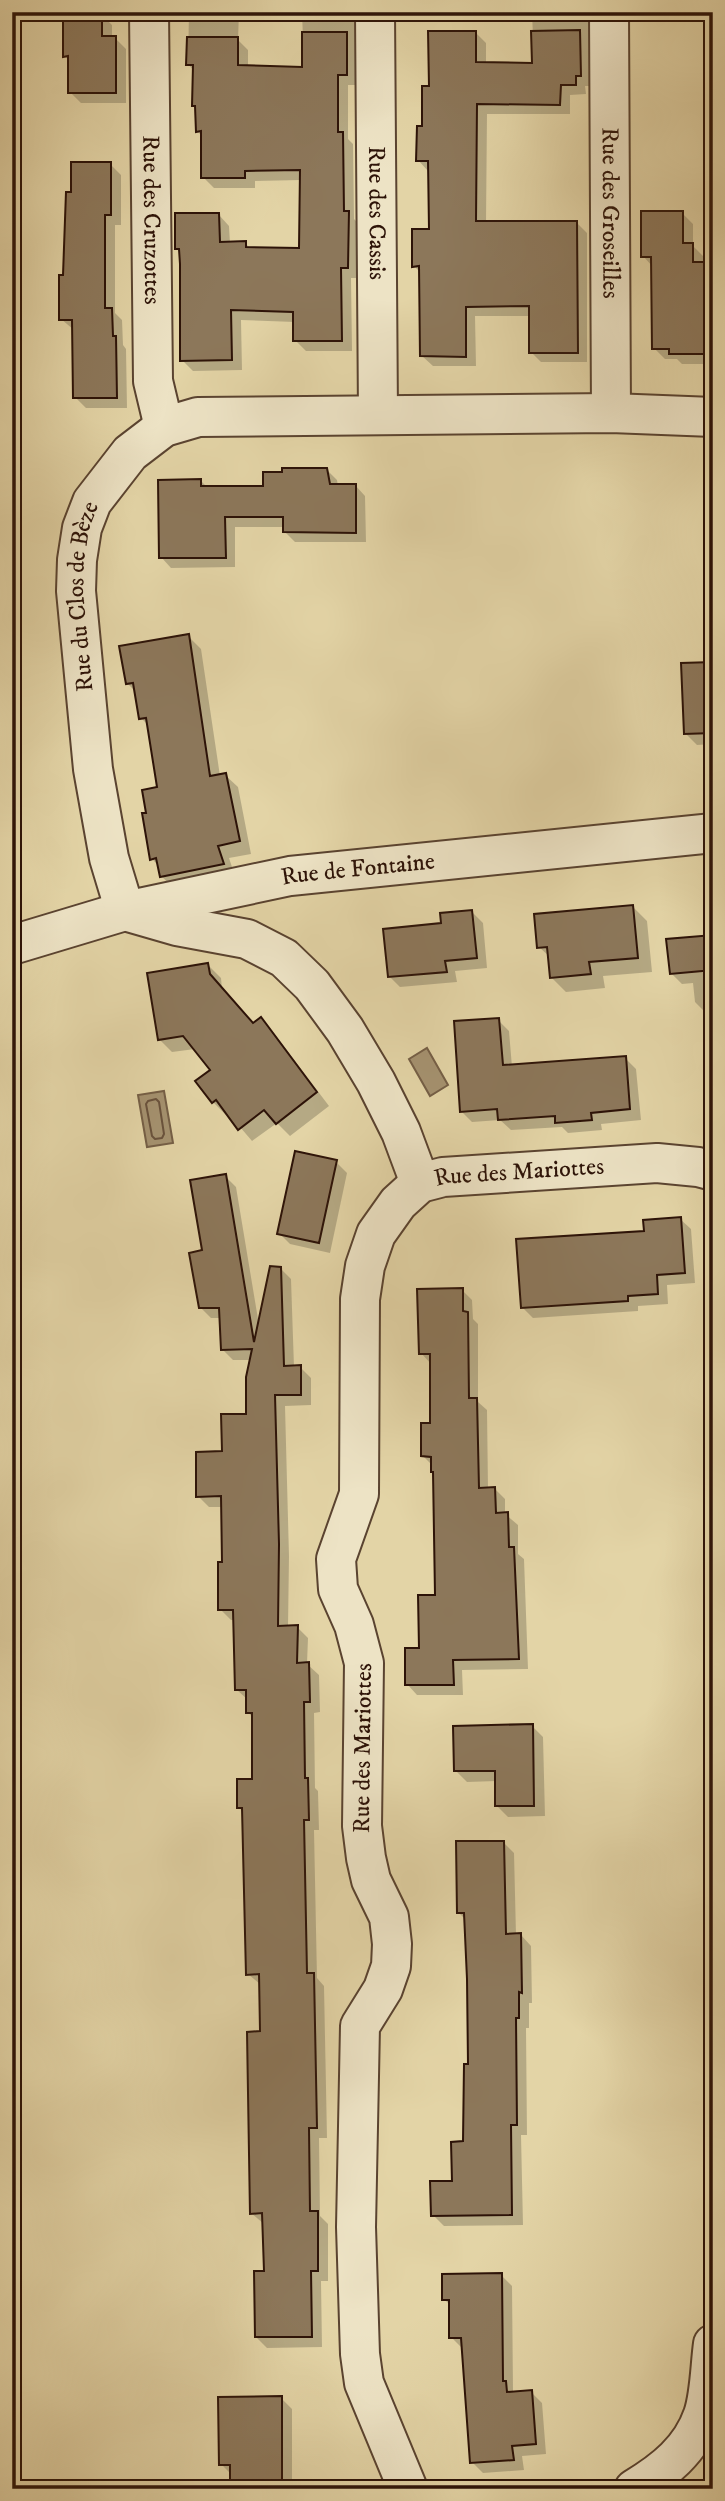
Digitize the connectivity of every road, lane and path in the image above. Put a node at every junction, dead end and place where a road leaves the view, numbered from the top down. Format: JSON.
{"nodes":[{"id":1,"x":149,"y":12,"type":"edge"},
{"id":2,"x":375,"y":12,"type":"edge"},
{"id":3,"x":609,"y":12,"type":"edge"},
{"id":4,"x":611,"y":413,"type":"junction"},
{"id":5,"x":379,"y":414,"type":"junction"},
{"id":6,"x":713,"y":417,"type":"edge"},
{"id":7,"x":164,"y":427,"type":"junction"},
{"id":8,"x":713,"y":833,"type":"edge"},
{"id":9,"x":125,"y":911,"type":"junction"},
{"id":10,"x":12,"y":945,"type":"edge"},
{"id":11,"x":713,"y":1171,"type":"edge"},
{"id":12,"x":420,"y":1183,"type":"junction"},
{"id":13,"x":713,"y":2344,"type":"edge"},
{"id":14,"x":408,"y":2489,"type":"edge"},
{"id":15,"x":634,"y":2489,"type":"edge"}],
"edges":[{"from":1,"to":7,"type":"street","name":"Rue des Cruzottes"},
{"from":2,"to":5,"type":"street","name":"Rue des Cassis"},
{"from":3,"to":4,"type":"street","name":"Rue des Groseilles"},
{"from":4,"to":5,"type":"street","name":"Rue du Clos de Bèze"},
{"from":4,"to":6,"type":"street","name":"Rue du Clos de Bèze"},
{"from":5,"to":7,"type":"street","name":"Rue du Clos de Bèze"},
{"from":7,"to":9,"type":"street","name":"Rue du Clos de Bèze"},
{"from":8,"to":9,"type":"street","name":"Rue de Fontaine"},
{"from":9,"to":10,"type":"street","name":"Rue de Fontaine"},
{"from":9,"to":12,"type":"street"},
{"from":11,"to":12,"type":"street","name":"Rue des Mariottes"},
{"from":12,"to":14,"type":"street","name":"Rue des Mariottes"},
{"from":13,"to":15,"type":"street"}]}
